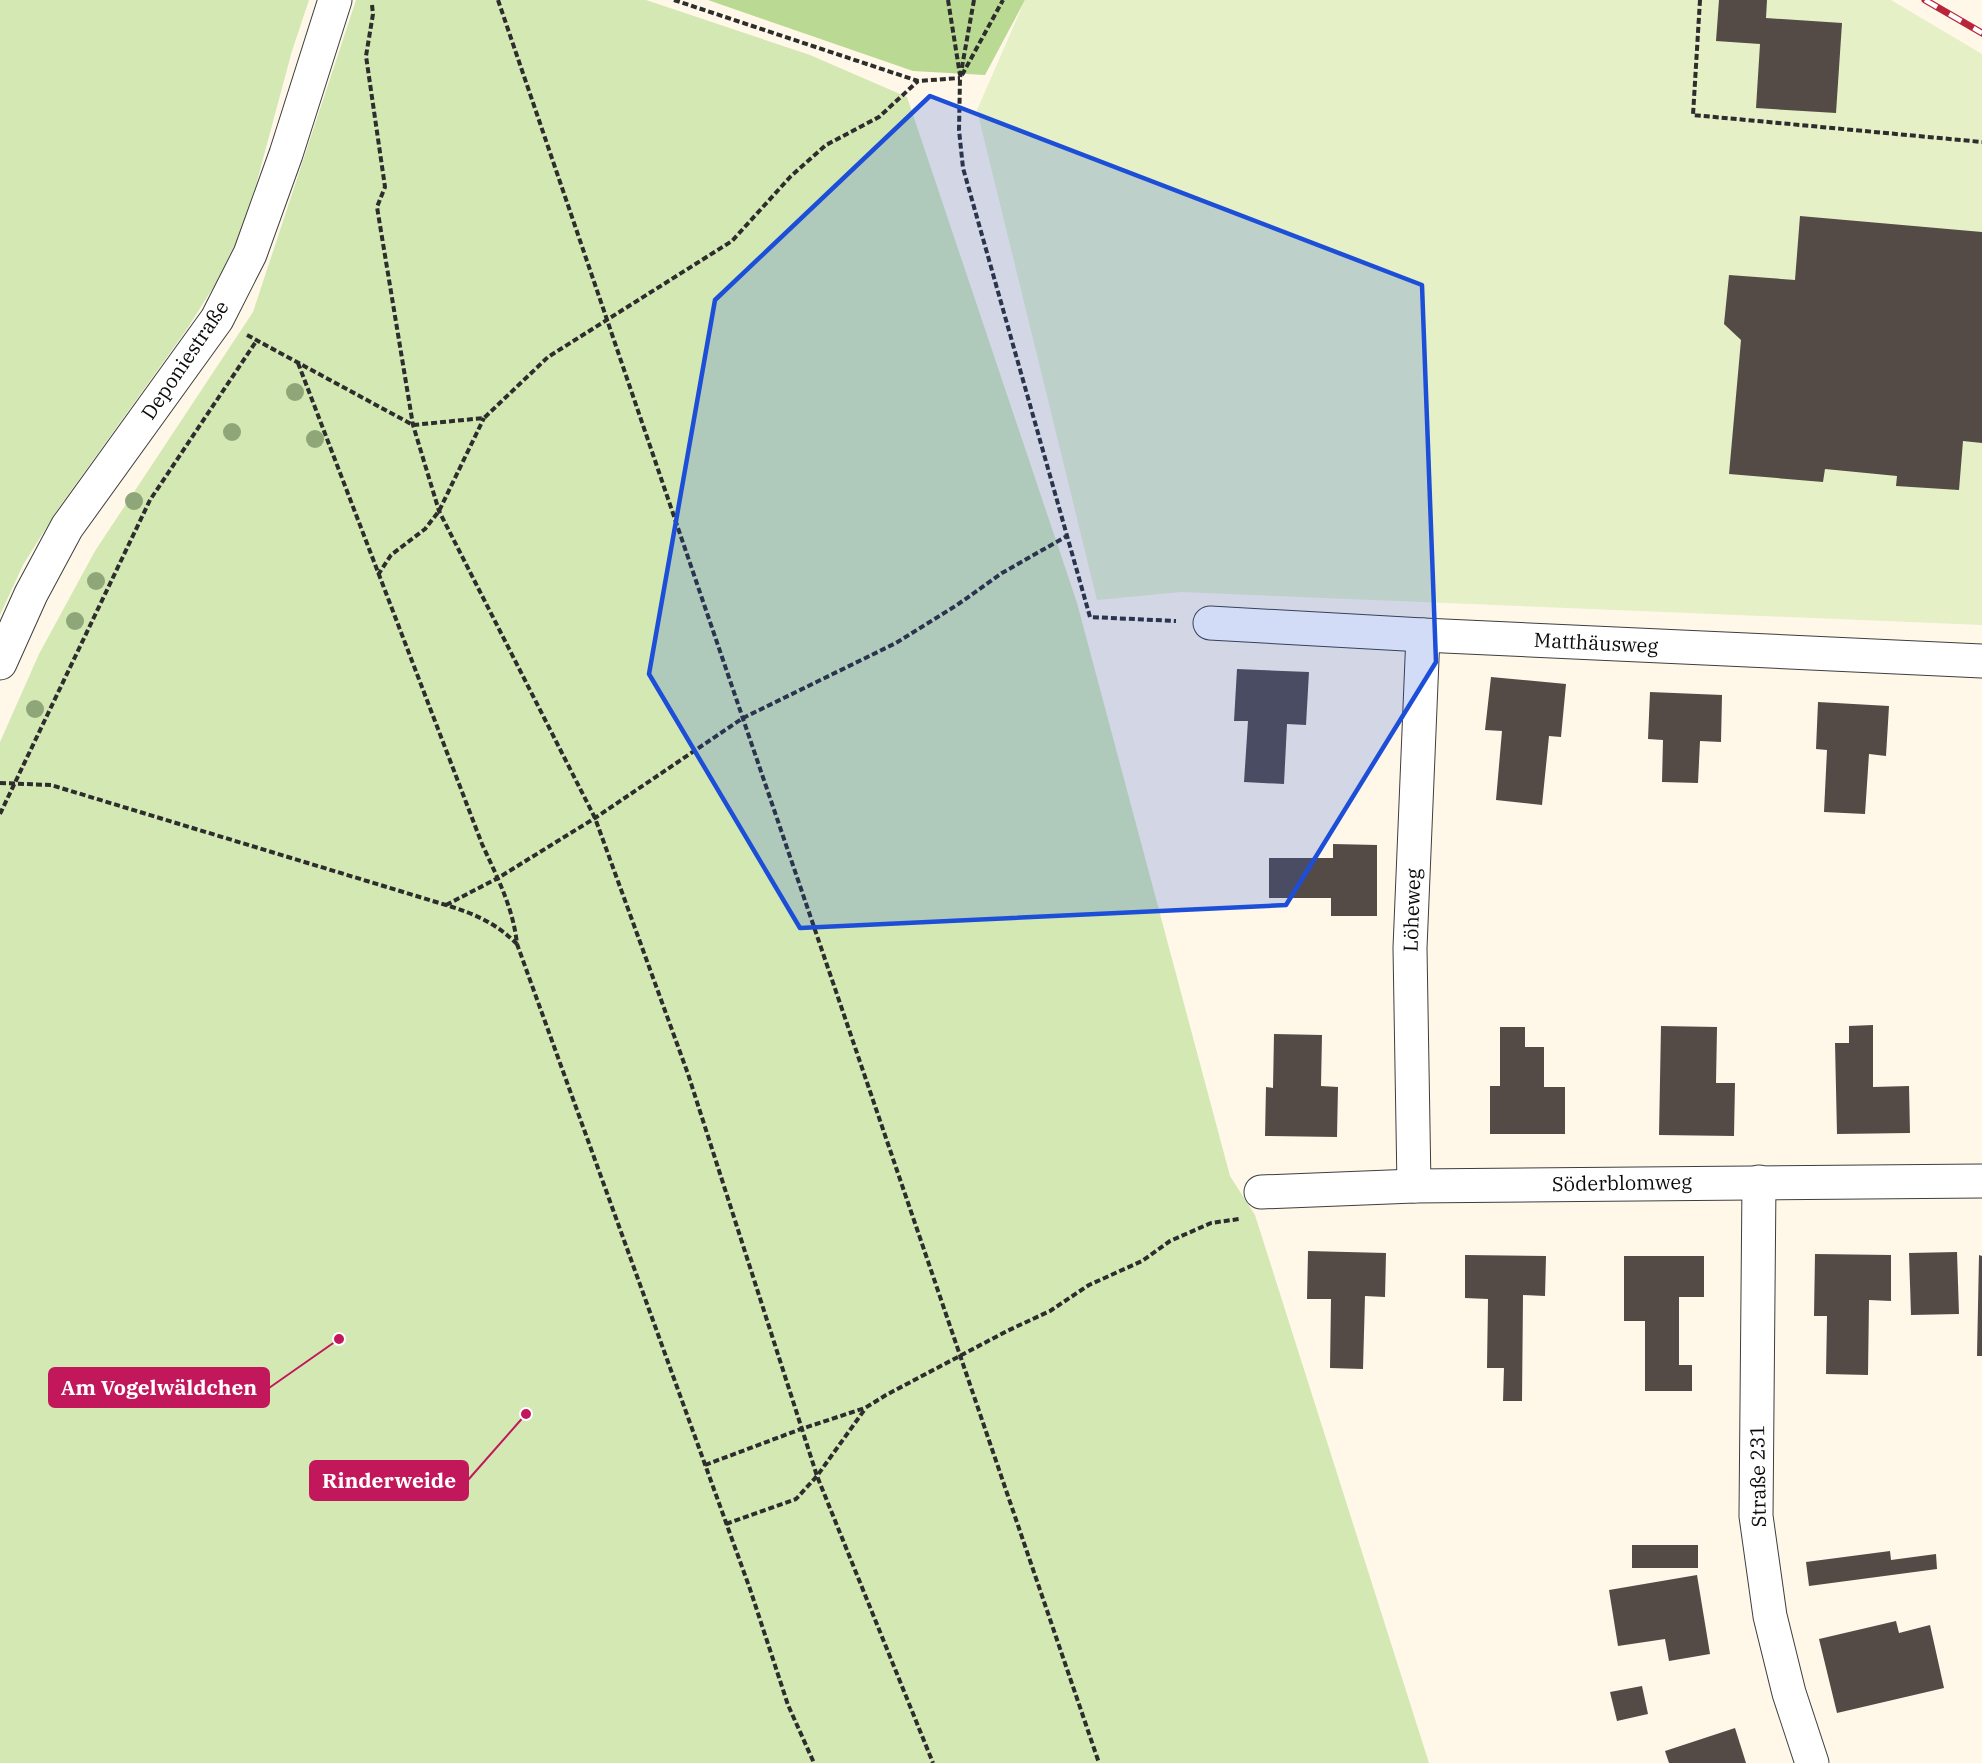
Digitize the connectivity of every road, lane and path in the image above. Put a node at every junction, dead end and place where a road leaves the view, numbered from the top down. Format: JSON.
{"nodes":[{"id":1,"x":335,"y":0,"type":"edge"},
{"id":2,"x":371,"y":0,"type":"edge"},
{"id":3,"x":498,"y":0,"type":"edge"},
{"id":4,"x":674,"y":0,"type":"edge"},
{"id":5,"x":948,"y":0,"type":"edge"},
{"id":6,"x":974,"y":0,"type":"edge"},
{"id":7,"x":1003,"y":0,"type":"edge"},
{"id":8,"x":1701,"y":0,"type":"edge"},
{"id":9,"x":960,"y":78,"type":"junction"},
{"id":10,"x":918,"y":81,"type":"junction"},
{"id":11,"x":1982,"y":142,"type":"edge"},
{"id":12,"x":608,"y":321,"type":"junction"},
{"id":13,"x":298,"y":363,"type":"junction"},
{"id":14,"x":484,"y":418,"type":"junction"},
{"id":15,"x":413,"y":425,"type":"junction"},
{"id":16,"x":439,"y":511,"type":"junction"},
{"id":17,"x":1067,"y":536,"type":"junction"},
{"id":18,"x":378,"y":575,"type":"junction"},
{"id":19,"x":1210,"y":623,"type":"joint"},
{"id":20,"x":1423,"y":635,"type":"junction"},
{"id":21,"x":1982,"y":661,"type":"edge"},
{"id":22,"x":0,"y":663,"type":"edge"},
{"id":23,"x":743,"y":718,"type":"junction"},
{"id":24,"x":0,"y":783,"type":"edge"},
{"id":25,"x":14,"y":783,"type":"junction"},
{"id":26,"x":0,"y":814,"type":"edge"},
{"id":27,"x":595,"y":818,"type":"junction"},
{"id":28,"x":498,"y":878,"type":"junction"},
{"id":29,"x":446,"y":905,"type":"junction"},
{"id":30,"x":517,"y":944,"type":"junction"},
{"id":31,"x":1982,"y":1181,"type":"edge"},
{"id":32,"x":1759,"y":1182,"type":"junction"},
{"id":33,"x":1414,"y":1186,"type":"junction"},
{"id":34,"x":1261,"y":1192,"type":"dead end"},
{"id":35,"x":1240,"y":1219,"type":"dead end"},
{"id":36,"x":960,"y":1357,"type":"junction"},
{"id":37,"x":865,"y":1408,"type":"junction"},
{"id":38,"x":801,"y":1429,"type":"junction"},
{"id":39,"x":705,"y":1464,"type":"junction"},
{"id":40,"x":817,"y":1476,"type":"junction"},
{"id":41,"x":726,"y":1524,"type":"junction"},
{"id":42,"x":814,"y":1763,"type":"edge"},
{"id":43,"x":933,"y":1763,"type":"edge"},
{"id":44,"x":1098,"y":1763,"type":"edge"},
{"id":45,"x":1812,"y":1763,"type":"edge"}],
"edges":[{"from":1,"to":22,"type":"street","name":"Deponiestraße"},
{"from":2,"to":15,"type":"path"},
{"from":3,"to":12,"type":"path"},
{"from":4,"to":10,"type":"path"},
{"from":5,"to":9,"type":"path"},
{"from":6,"to":9,"type":"path"},
{"from":7,"to":9,"type":"path"},
{"from":8,"to":11,"type":"path"},
{"from":9,"to":10,"type":"path"},
{"from":9,"to":17,"type":"path"},
{"from":10,"to":12,"type":"path"},
{"from":12,"to":14,"type":"path"},
{"from":12,"to":23,"type":"path"},
{"from":13,"to":15,"type":"path"},
{"from":13,"to":18,"type":"path"},
{"from":13,"to":25,"type":"path"},
{"from":14,"to":15,"type":"path"},
{"from":14,"to":16,"type":"path"},
{"from":15,"to":16,"type":"path"},
{"from":16,"to":18,"type":"path"},
{"from":16,"to":27,"type":"path"},
{"from":17,"to":19,"type":"path"},
{"from":17,"to":23,"type":"path"},
{"from":18,"to":28,"type":"path"},
{"from":19,"to":20,"type":"street","name":"Matthäusweg"},
{"from":20,"to":21,"type":"street","name":"Matthäusweg"},
{"from":20,"to":33,"type":"street","name":"Löheweg"},
{"from":23,"to":27,"type":"path"},
{"from":23,"to":36,"type":"path"},
{"from":24,"to":25,"type":"path"},
{"from":25,"to":26,"type":"path"},
{"from":25,"to":29,"type":"path"},
{"from":27,"to":28,"type":"path"},
{"from":27,"to":38,"type":"path"},
{"from":28,"to":29,"type":"path"},
{"from":28,"to":30,"type":"path"},
{"from":29,"to":30,"type":"path"},
{"from":30,"to":39,"type":"path"},
{"from":31,"to":32,"type":"street","name":"Söderblomweg"},
{"from":32,"to":33,"type":"street","name":"Söderblomweg"},
{"from":32,"to":45,"type":"street","name":"Straße 231"},
{"from":33,"to":34,"type":"street","name":"Söderblomweg"},
{"from":35,"to":36,"type":"path"},
{"from":36,"to":37,"type":"path"},
{"from":36,"to":44,"type":"path"},
{"from":37,"to":38,"type":"path"},
{"from":37,"to":40,"type":"path"},
{"from":38,"to":39,"type":"path"},
{"from":38,"to":40,"type":"path"},
{"from":39,"to":41,"type":"path"},
{"from":40,"to":41,"type":"path"},
{"from":40,"to":43,"type":"path"},
{"from":41,"to":42,"type":"path"}]}
